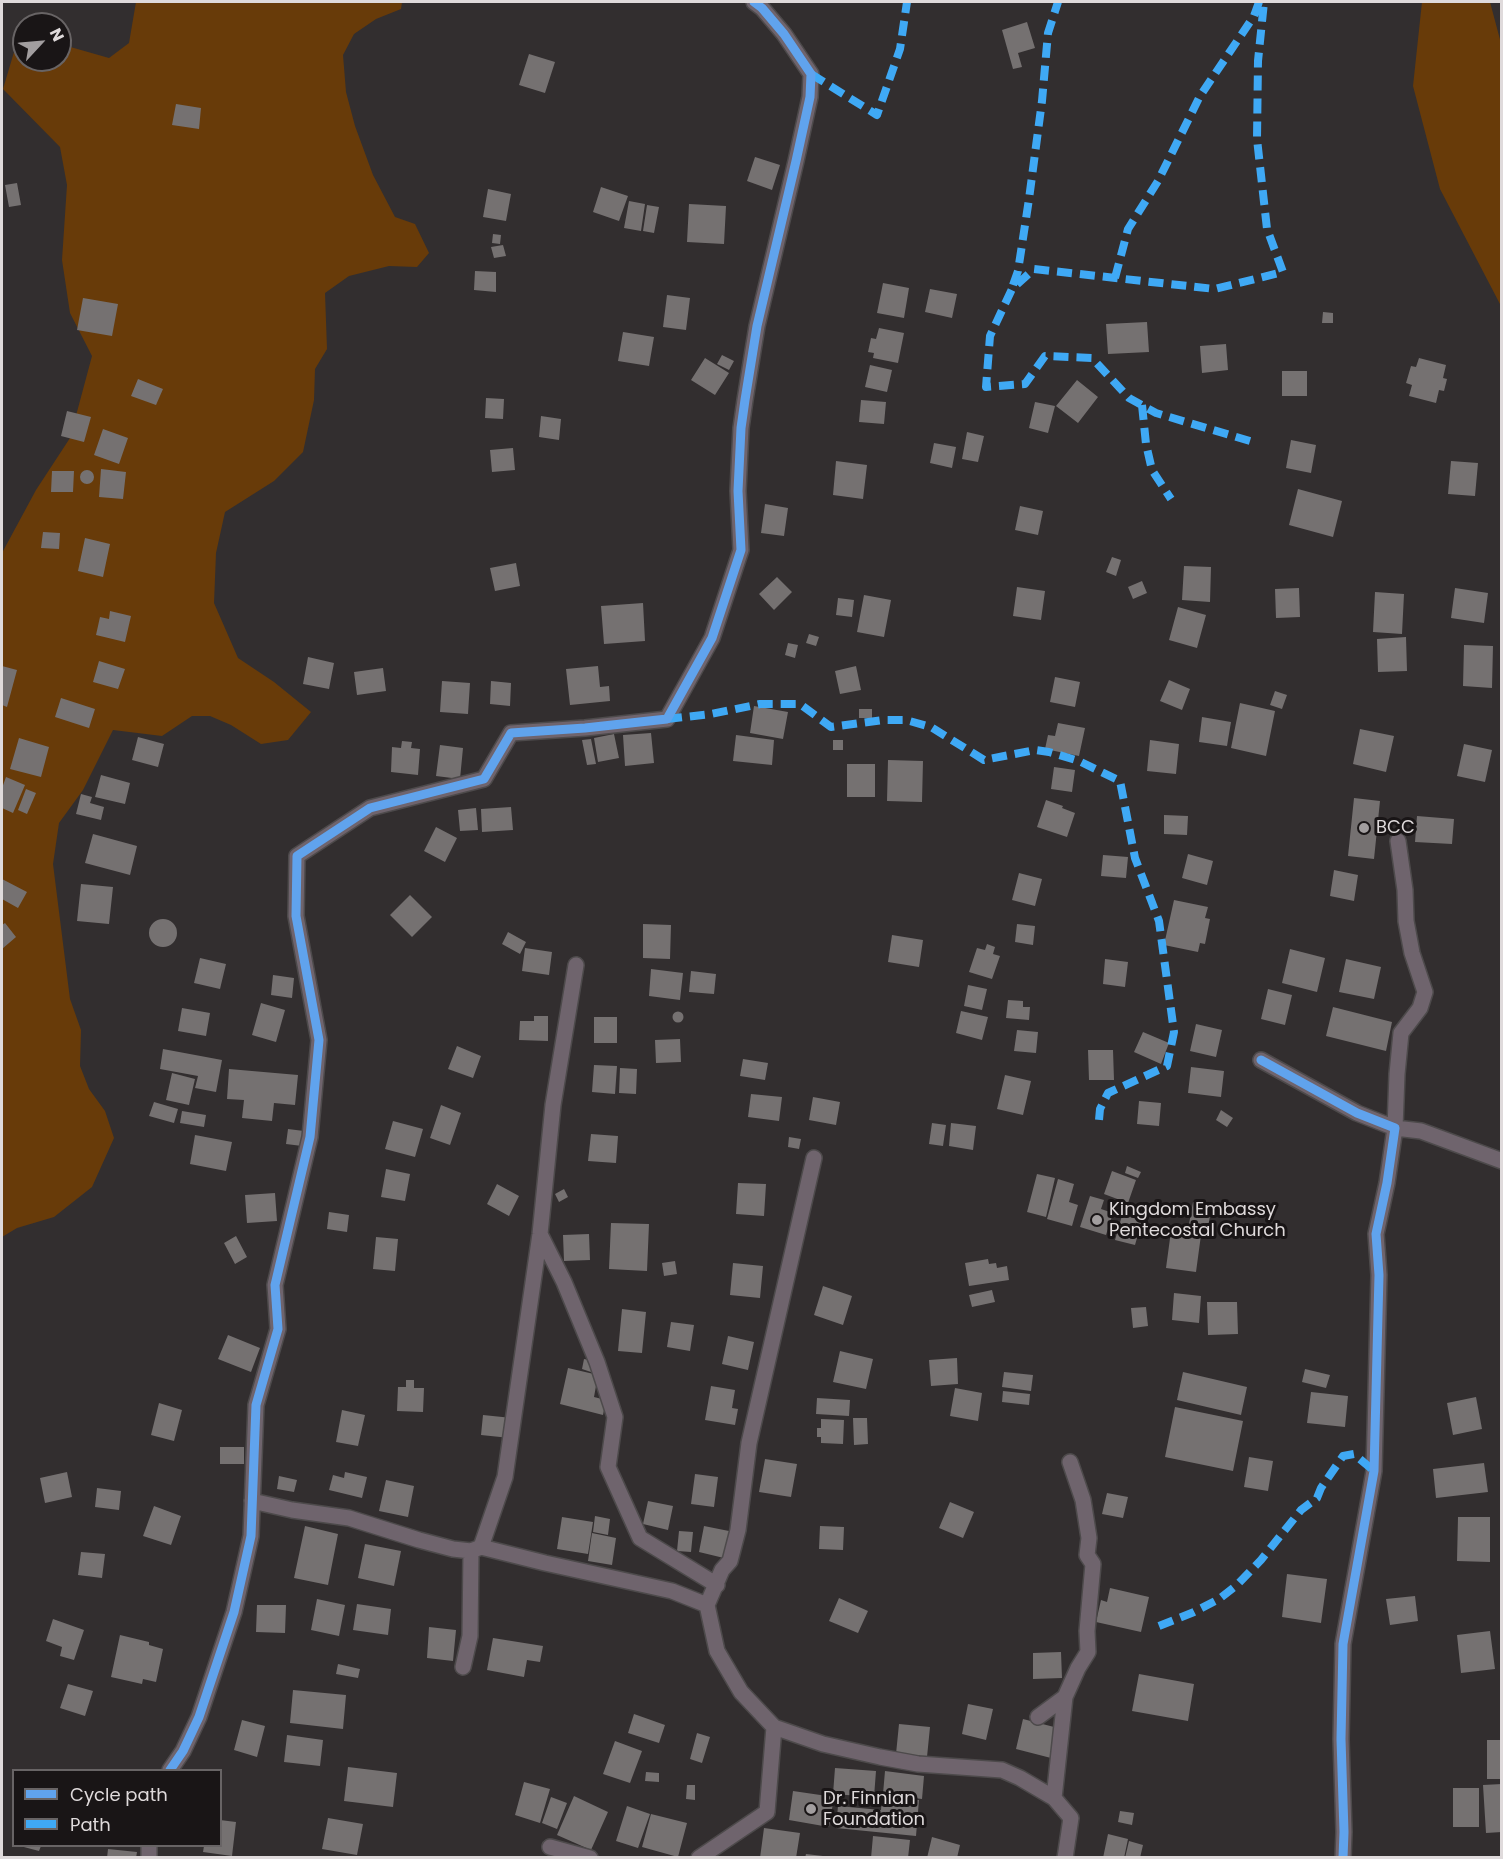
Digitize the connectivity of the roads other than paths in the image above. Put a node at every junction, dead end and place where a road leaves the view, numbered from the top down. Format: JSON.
{"nodes":[{"id":1,"x":754,"y":2,"type":"edge"},
{"id":2,"x":1398,"y":841,"type":"dead end"},
{"id":3,"x":576,"y":965,"type":"dead end"},
{"id":4,"x":1262,"y":1060,"type":"dead end"},
{"id":5,"x":1395,"y":1128,"type":"junction"},
{"id":6,"x":814,"y":1158,"type":"dead end"},
{"id":7,"x":1502,"y":1161,"type":"edge"},
{"id":8,"x":540,"y":1234,"type":"junction"},
{"id":9,"x":1070,"y":1462,"type":"dead end"},
{"id":10,"x":252,"y":1501,"type":"junction"},
{"id":11,"x":476,"y":1549,"type":"junction"},
{"id":12,"x":717,"y":1585,"type":"junction"},
{"id":13,"x":707,"y":1605,"type":"junction"},
{"id":14,"x":463,"y":1667,"type":"dead end"},
{"id":15,"x":1065,"y":1697,"type":"junction"},
{"id":16,"x":1038,"y":1717,"type":"dead end"},
{"id":17,"x":774,"y":1727,"type":"junction"},
{"id":18,"x":171,"y":1769,"type":"edge"},
{"id":19,"x":1054,"y":1798,"type":"junction"},
{"id":20,"x":550,"y":1847,"type":"dead end"},
{"id":21,"x":590,"y":1857,"type":"edge"},
{"id":22,"x":699,"y":1857,"type":"edge"},
{"id":23,"x":1065,"y":1857,"type":"edge"},
{"id":24,"x":1343,"y":1857,"type":"edge"}],
"edges":[{"from":1,"to":10,"type":"street"},
{"from":2,"to":5,"type":"street"},
{"from":3,"to":8,"type":"street"},
{"from":4,"to":5,"type":"street"},
{"from":5,"to":7,"type":"street"},
{"from":5,"to":24,"type":"street"},
{"from":6,"to":12,"type":"street"},
{"from":8,"to":11,"type":"street"},
{"from":8,"to":12,"type":"street"},
{"from":9,"to":15,"type":"street"},
{"from":10,"to":11,"type":"street"},
{"from":10,"to":18,"type":"street"},
{"from":11,"to":13,"type":"street"},
{"from":11,"to":14,"type":"street"},
{"from":12,"to":13,"type":"street"},
{"from":13,"to":17,"type":"street"},
{"from":15,"to":16,"type":"street"},
{"from":15,"to":19,"type":"street"},
{"from":17,"to":19,"type":"street"},
{"from":17,"to":22,"type":"street"},
{"from":19,"to":23,"type":"street"},
{"from":20,"to":21,"type":"street"}]}
